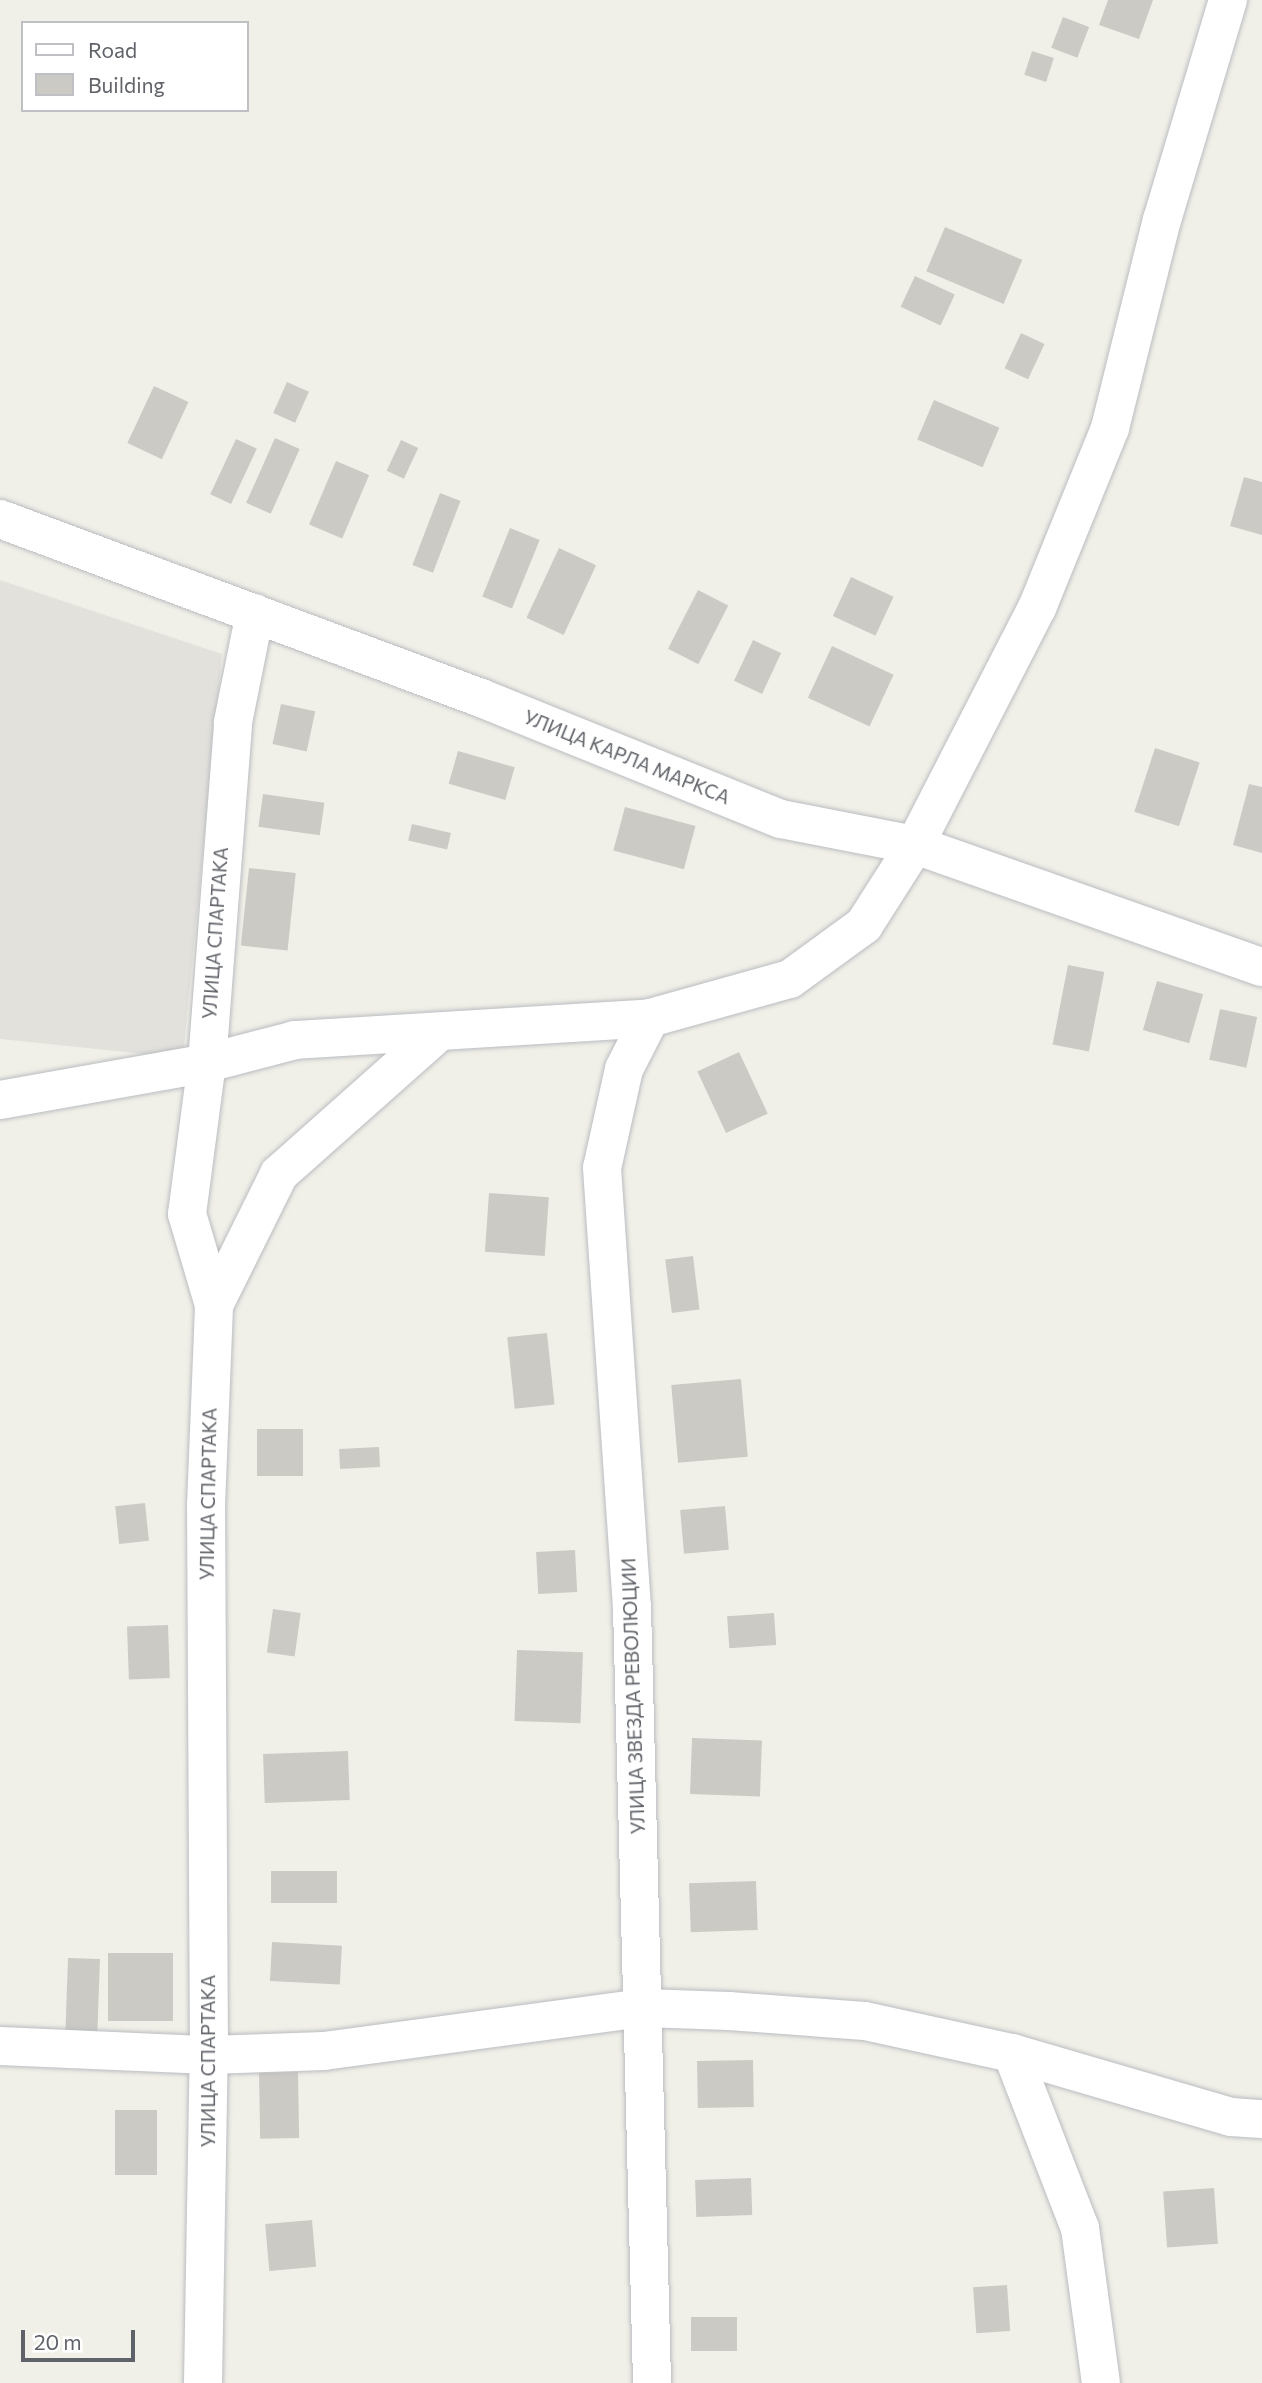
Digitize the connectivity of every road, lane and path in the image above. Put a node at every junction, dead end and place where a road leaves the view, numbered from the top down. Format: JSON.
{"nodes":[{"id":1,"x":1228,"y":0,"type":"edge"},
{"id":2,"x":0,"y":519,"type":"edge"},
{"id":3,"x":255,"y":614,"type":"junction"},
{"id":4,"x":915,"y":845,"type":"junction"},
{"id":5,"x":1262,"y":967,"type":"edge"},
{"id":6,"x":650,"y":1018,"type":"junction"},
{"id":7,"x":439,"y":1032,"type":"junction"},
{"id":8,"x":207,"y":1063,"type":"junction"},
{"id":9,"x":0,"y":1100,"type":"edge"},
{"id":10,"x":214,"y":1305,"type":"junction"},
{"id":11,"x":644,"y":2008,"type":"junction"},
{"id":12,"x":0,"y":2046,"type":"edge"},
{"id":13,"x":1012,"y":2053,"type":"junction"},
{"id":14,"x":209,"y":2055,"type":"junction"},
{"id":15,"x":1262,"y":2119,"type":"edge"},
{"id":16,"x":203,"y":2383,"type":"edge"},
{"id":17,"x":652,"y":2383,"type":"edge"},
{"id":18,"x":1101,"y":2383,"type":"edge"}],
"edges":[{"from":1,"to":4,"type":"street"},
{"from":2,"to":3,"type":"street","name":"УЛИЦА КАРЛА МАРКСА"},
{"from":3,"to":4,"type":"street","name":"УЛИЦА КАРЛА МАРКСА"},
{"from":3,"to":8,"type":"street","name":"УЛИЦА СПАРТАКА"},
{"from":4,"to":5,"type":"street","name":"УЛИЦА КАРЛА МАРКСА"},
{"from":4,"to":6,"type":"street"},
{"from":6,"to":7,"type":"street"},
{"from":6,"to":11,"type":"street","name":"УЛИЦА ЗВЕЗДА РЕВОЛЮЦИИ"},
{"from":7,"to":8,"type":"street"},
{"from":7,"to":10,"type":"street"},
{"from":8,"to":9,"type":"street"},
{"from":8,"to":10,"type":"street","name":"УЛИЦА СПАРТАКА"},
{"from":10,"to":14,"type":"street","name":"УЛИЦА СПАРТАКА"},
{"from":11,"to":13,"type":"street"},
{"from":11,"to":14,"type":"street"},
{"from":11,"to":17,"type":"street","name":"УЛИЦА ЗВЕЗДА РЕВОЛЮЦИИ"},
{"from":12,"to":14,"type":"street"},
{"from":13,"to":15,"type":"street"},
{"from":13,"to":18,"type":"street"},
{"from":14,"to":16,"type":"street","name":"УЛИЦА СПАРТАКА"}]}
